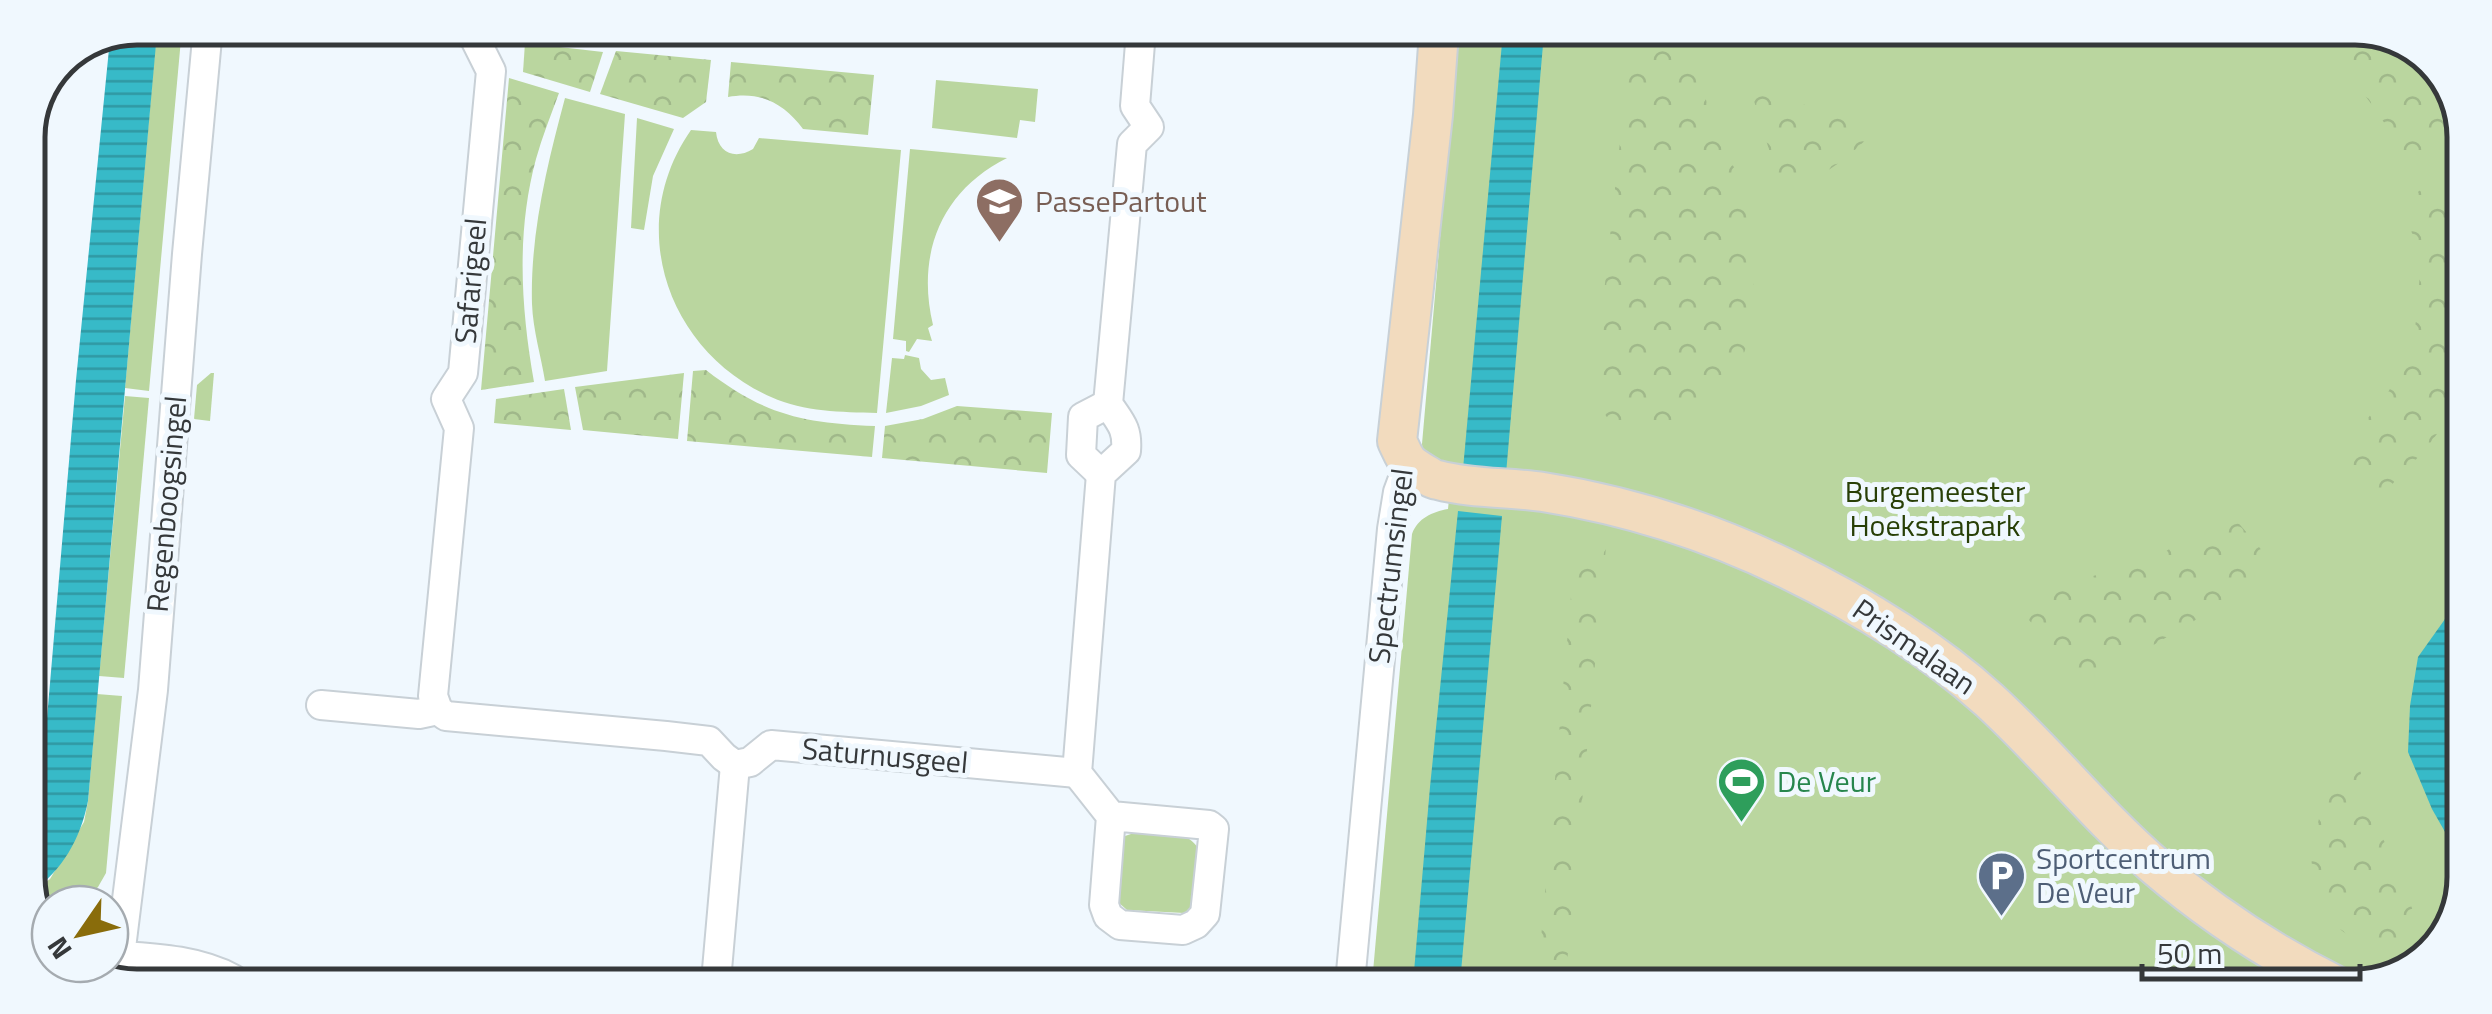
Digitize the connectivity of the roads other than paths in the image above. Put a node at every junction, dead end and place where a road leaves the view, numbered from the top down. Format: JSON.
{"nodes":[{"id":1,"x":206,"y":45,"type":"edge"},
{"id":2,"x":478,"y":45,"type":"edge"},
{"id":3,"x":1140,"y":45,"type":"edge"},
{"id":4,"x":1438,"y":45,"type":"edge"},
{"id":5,"x":1108,"y":404,"type":"junction"},
{"id":6,"x":1421,"y":473,"type":"junction"},
{"id":7,"x":1101,"y":474,"type":"junction"},
{"id":8,"x":321,"y":705,"type":"dead end"},
{"id":9,"x":438,"y":710,"type":"junction"},
{"id":10,"x":735,"y":765,"type":"junction"},
{"id":11,"x":1077,"y":773,"type":"junction"},
{"id":12,"x":1111,"y":816,"type":"junction"},
{"id":13,"x":128,"y":884,"type":"edge"},
{"id":14,"x":130,"y":963,"type":"edge"},
{"id":15,"x":214,"y":969,"type":"edge"},
{"id":16,"x":717,"y":969,"type":"edge"},
{"id":17,"x":1351,"y":969,"type":"edge"},
{"id":18,"x":2302,"y":969,"type":"edge"}],
"edges":[{"from":1,"to":13,"type":"street","name":"Regenboogsingel"},
{"from":2,"to":9,"type":"street","name":"Safarigeel"},
{"from":3,"to":5,"type":"street"},
{"from":4,"to":6,"type":"street","name":"Spectrumsingel"},
{"from":5,"to":7,"type":"street"},
{"from":5,"to":7,"type":"street"},
{"from":6,"to":17,"type":"street","name":"Spectrumsingel"},
{"from":6,"to":18,"type":"street","name":"Prismalaan"},
{"from":7,"to":11,"type":"street"},
{"from":8,"to":9,"type":"street"},
{"from":9,"to":10,"type":"street"},
{"from":10,"to":11,"type":"street","name":"Saturnusgeel"},
{"from":10,"to":16,"type":"street"},
{"from":11,"to":12,"type":"street"},
{"from":12,"to":12,"type":"street"},
{"from":14,"to":15,"type":"street"}]}
